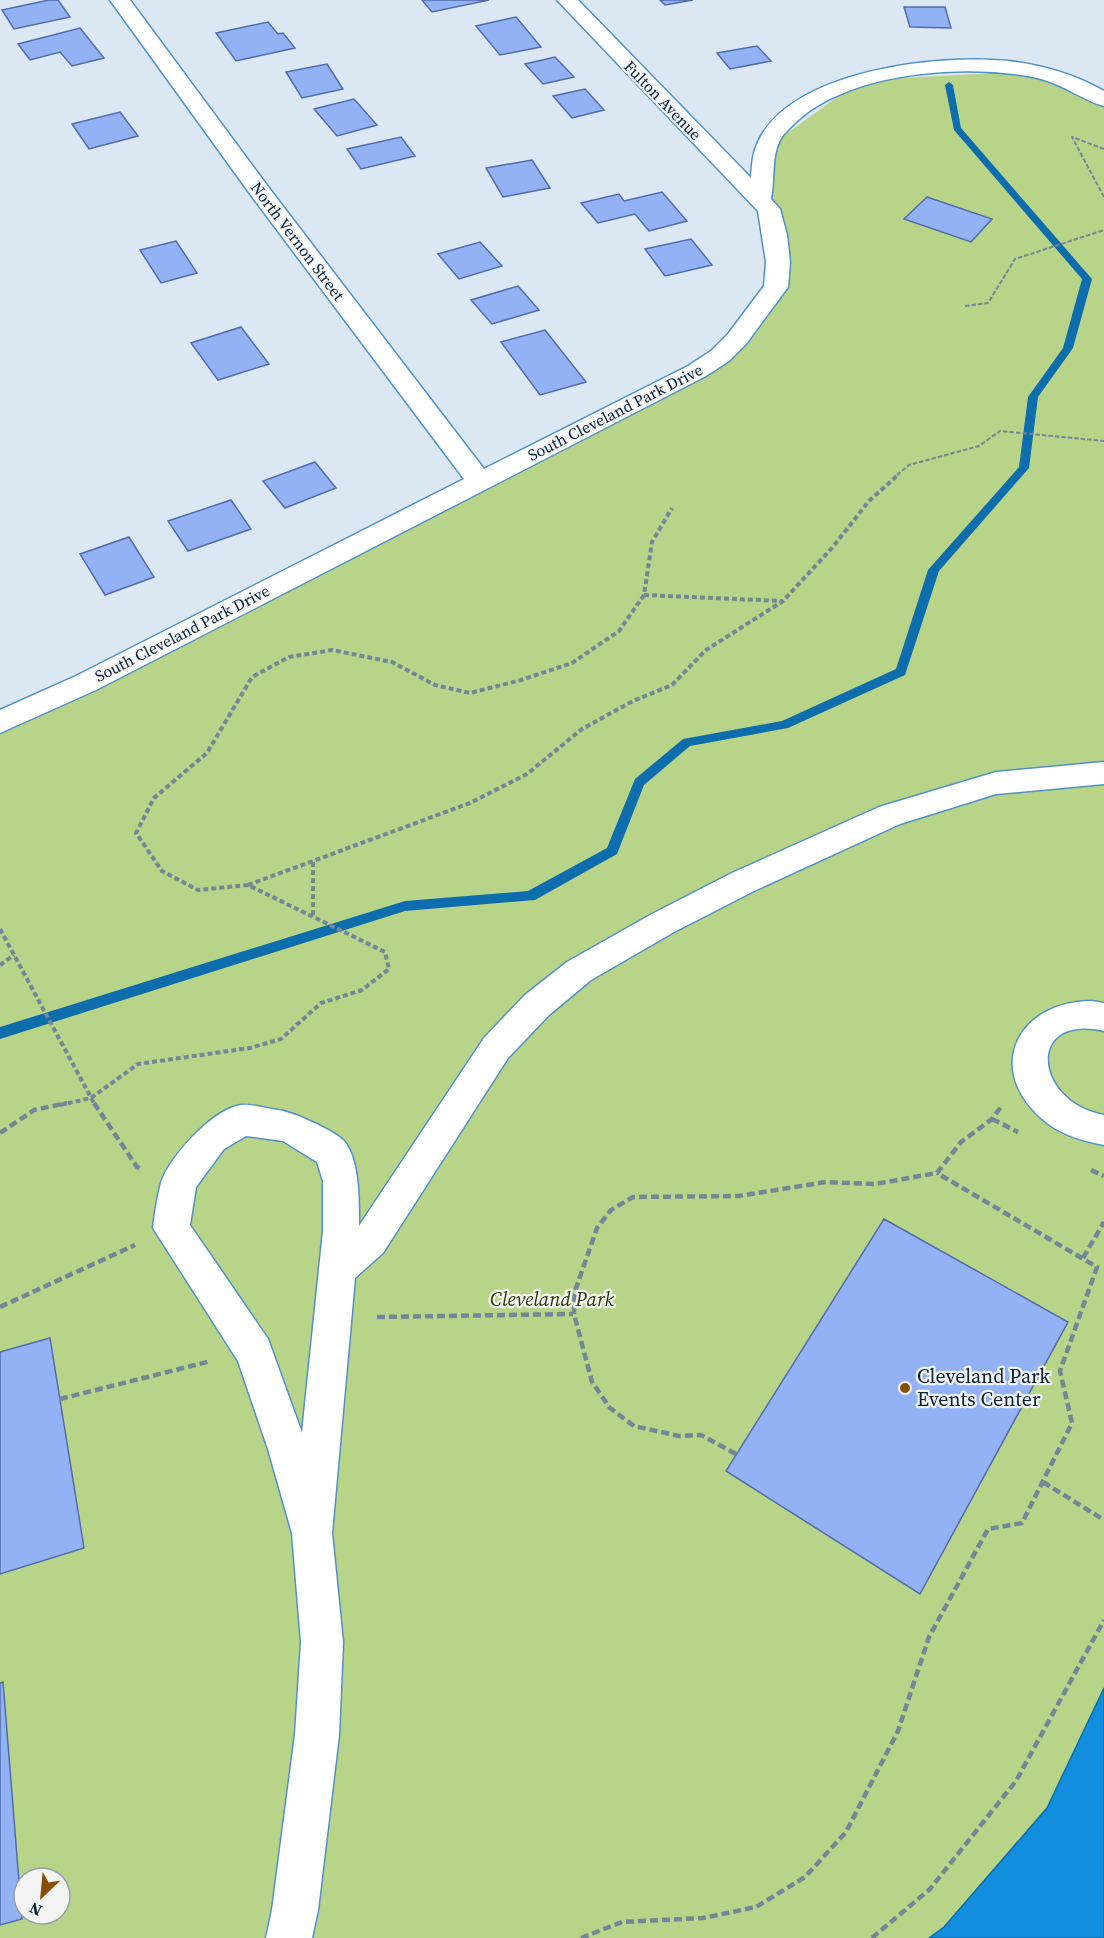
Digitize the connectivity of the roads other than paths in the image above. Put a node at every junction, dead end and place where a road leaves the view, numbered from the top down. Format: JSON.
{"nodes":[{"id":1,"x":120,"y":0,"type":"edge"},
{"id":2,"x":567,"y":0,"type":"edge"},
{"id":3,"x":1103,"y":99,"type":"edge"},
{"id":4,"x":760,"y":200,"type":"junction"},
{"id":5,"x":479,"y":481,"type":"junction"},
{"id":6,"x":0,"y":722,"type":"edge"},
{"id":7,"x":1104,"y":773,"type":"edge"},
{"id":8,"x":1104,"y":1017,"type":"edge"},
{"id":9,"x":1104,"y":1130,"type":"edge"},
{"id":10,"x":338,"y":1270,"type":"junction"},
{"id":11,"x":312,"y":1533,"type":"junction"},
{"id":12,"x":289,"y":1938,"type":"edge"}],
"edges":[{"from":1,"to":5,"type":"street","name":"North Vernon Street"},
{"from":2,"to":4,"type":"street","name":"Fulton Avenue"},
{"from":3,"to":4,"type":"street","name":"South Cleveland Park Drive"},
{"from":4,"to":5,"type":"street","name":"South Cleveland Park Drive"},
{"from":5,"to":6,"type":"street","name":"South Cleveland Park Drive"},
{"from":7,"to":10,"type":"street"},
{"from":8,"to":9,"type":"street"},
{"from":10,"to":11,"type":"street"},
{"from":10,"to":11,"type":"street"},
{"from":11,"to":12,"type":"street"}]}
